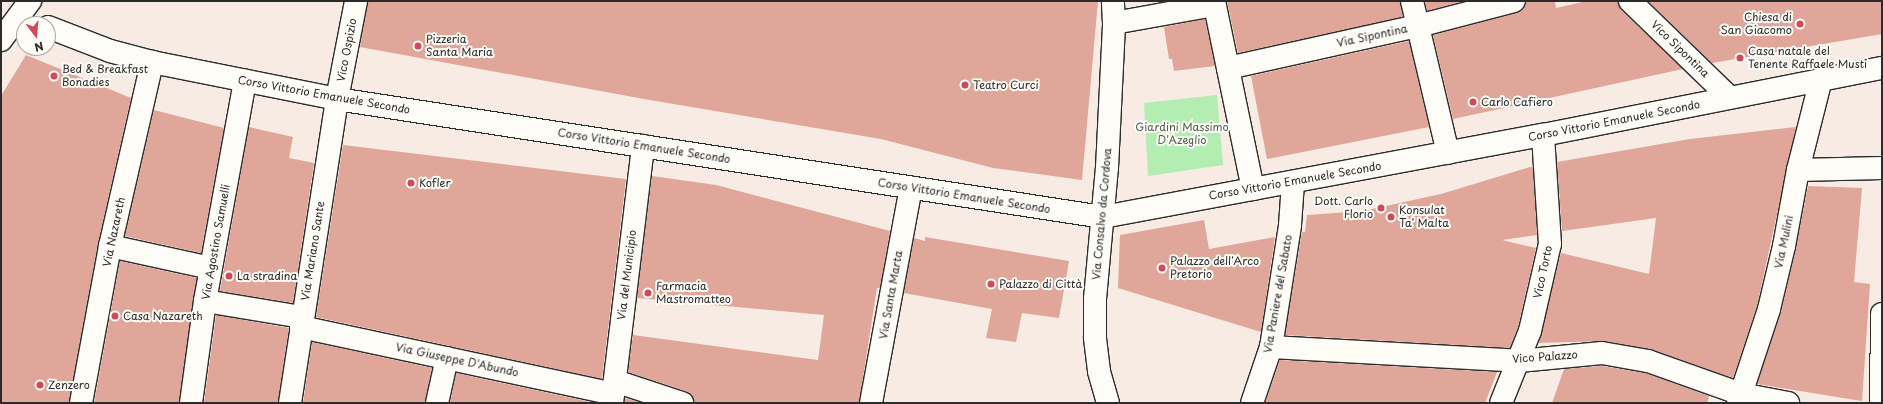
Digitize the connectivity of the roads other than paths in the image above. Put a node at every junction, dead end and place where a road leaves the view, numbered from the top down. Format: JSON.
{"nodes":[{"id":1,"x":356,"y":1,"type":"edge"},
{"id":2,"x":1113,"y":1,"type":"edge"},
{"id":3,"x":1412,"y":1,"type":"edge"},
{"id":4,"x":1514,"y":1,"type":"edge"},
{"id":5,"x":1630,"y":1,"type":"edge"},
{"id":6,"x":1214,"y":3,"type":"edge"},
{"id":7,"x":24,"y":8,"type":"edge"},
{"id":8,"x":33,"y":16,"type":"edge"},
{"id":9,"x":1114,"y":23,"type":"junction"},
{"id":10,"x":1418,"y":26,"type":"junction"},
{"id":11,"x":56,"y":30,"type":"edge"},
{"id":12,"x":1,"y":40,"type":"edge"},
{"id":13,"x":152,"y":62,"type":"junction"},
{"id":14,"x":1228,"y":68,"type":"junction"},
{"id":15,"x":1882,"y":68,"type":"edge"},
{"id":16,"x":1821,"y":79,"type":"junction"},
{"id":17,"x":245,"y":81,"type":"junction"},
{"id":18,"x":1729,"y":97,"type":"junction"},
{"id":19,"x":337,"y":99,"type":"junction"},
{"id":20,"x":1543,"y":135,"type":"junction"},
{"id":21,"x":643,"y":146,"type":"junction"},
{"id":22,"x":1448,"y":153,"type":"junction"},
{"id":23,"x":1882,"y":168,"type":"edge"},
{"id":24,"x":1798,"y":170,"type":"junction"},
{"id":25,"x":1293,"y":182,"type":"junction"},
{"id":26,"x":911,"y":188,"type":"junction"},
{"id":27,"x":1253,"y":189,"type":"junction"},
{"id":28,"x":1103,"y":217,"type":"junction"},
{"id":29,"x":110,"y":246,"type":"junction"},
{"id":30,"x":211,"y":268,"type":"junction"},
{"id":31,"x":205,"y":302,"type":"junction"},
{"id":32,"x":1882,"y":314,"type":"edge"},
{"id":33,"x":302,"y":322,"type":"junction"},
{"id":34,"x":1271,"y":347,"type":"junction"},
{"id":35,"x":447,"y":358,"type":"junction"},
{"id":36,"x":1518,"y":361,"type":"junction"},
{"id":37,"x":613,"y":393,"type":"edge"},
{"id":38,"x":1104,"y":399,"type":"edge"},
{"id":39,"x":1739,"y":399,"type":"edge"},
{"id":40,"x":81,"y":403,"type":"edge"},
{"id":41,"x":191,"y":403,"type":"edge"},
{"id":42,"x":290,"y":403,"type":"edge"},
{"id":43,"x":437,"y":403,"type":"edge"},
{"id":44,"x":682,"y":403,"type":"edge"},
{"id":45,"x":871,"y":403,"type":"edge"},
{"id":46,"x":1252,"y":403,"type":"edge"},
{"id":47,"x":1501,"y":403,"type":"edge"},
{"id":48,"x":1788,"y":403,"type":"edge"},
{"id":49,"x":1881,"y":403,"type":"edge"}],
"edges":[{"from":1,"to":19,"type":"street","name":"Vico Ospizio"},
{"from":2,"to":9,"type":"street","name":"Via Consalvo da Cordova"},
{"from":3,"to":10,"type":"street"},
{"from":4,"to":10,"type":"street","name":"Via Sipontina"},
{"from":5,"to":18,"type":"street","name":"Vico Sipontina"},
{"from":6,"to":9,"type":"street"},
{"from":6,"to":14,"type":"street"},
{"from":7,"to":8,"type":"street"},
{"from":7,"to":12,"type":"street"},
{"from":9,"to":28,"type":"street","name":"Via Consalvo da Cordova"},
{"from":10,"to":14,"type":"street","name":"Via Sipontina"},
{"from":10,"to":22,"type":"street"},
{"from":11,"to":13,"type":"street","name":"Corso Vittorio Emanuele Secondo"},
{"from":13,"to":17,"type":"street","name":"Corso Vittorio Emanuele Secondo"},
{"from":13,"to":29,"type":"street","name":"Via Nazareth"},
{"from":14,"to":27,"type":"street"},
{"from":15,"to":16,"type":"street","name":"Corso Vittorio Emanuele Secondo"},
{"from":16,"to":18,"type":"street","name":"Corso Vittorio Emanuele Secondo"},
{"from":16,"to":24,"type":"street","name":"Via Mulini"},
{"from":17,"to":19,"type":"street","name":"Corso Vittorio Emanuele Secondo"},
{"from":17,"to":30,"type":"street","name":"Via Agostino Samuelli"},
{"from":18,"to":20,"type":"street","name":"Corso Vittorio Emanuele Secondo"},
{"from":19,"to":21,"type":"street","name":"Corso Vittorio Emanuele Secondo"},
{"from":19,"to":33,"type":"street","name":"Via Mariano Sante"},
{"from":20,"to":22,"type":"street","name":"Corso Vittorio Emanuele Secondo"},
{"from":20,"to":36,"type":"street","name":"Vico Torto"},
{"from":21,"to":26,"type":"street","name":"Corso Vittorio Emanuele Secondo"},
{"from":21,"to":37,"type":"street","name":"Via del Municipio"},
{"from":22,"to":25,"type":"street","name":"Corso Vittorio Emanuele Secondo"},
{"from":23,"to":24,"type":"street"},
{"from":24,"to":39,"type":"street","name":"Via Mulini"},
{"from":25,"to":27,"type":"street","name":"Corso Vittorio Emanuele Secondo"},
{"from":25,"to":34,"type":"street","name":"Via Paniere del Sabato"},
{"from":26,"to":28,"type":"street","name":"Corso Vittorio Emanuele Secondo"},
{"from":26,"to":45,"type":"street","name":"Via Santa Marta"},
{"from":27,"to":28,"type":"street","name":"Corso Vittorio Emanuele Secondo"},
{"from":28,"to":38,"type":"street","name":"Via Consalvo da Cordova"},
{"from":29,"to":30,"type":"street"},
{"from":29,"to":40,"type":"street","name":"Via Nazareth"},
{"from":30,"to":31,"type":"street","name":"Via Agostino Samuelli"},
{"from":31,"to":33,"type":"street","name":"Via Giuseppe D'Abundo"},
{"from":31,"to":41,"type":"street","name":"Via Agostino Samuelli"},
{"from":32,"to":49,"type":"street"},
{"from":33,"to":35,"type":"street","name":"Via Giuseppe D'Abundo"},
{"from":33,"to":42,"type":"street","name":"Via Mariano Sante"},
{"from":34,"to":36,"type":"street","name":"Vico Palazzo"},
{"from":34,"to":46,"type":"street","name":"Via Paniere del Sabato"},
{"from":35,"to":37,"type":"street","name":"Via Giuseppe D'Abundo"},
{"from":35,"to":43,"type":"street"},
{"from":36,"to":39,"type":"street","name":"Vico Palazzo"},
{"from":36,"to":47,"type":"street","name":"Vico Torto"},
{"from":37,"to":44,"type":"street","name":"Via Giuseppe D'Abundo"},
{"from":39,"to":48,"type":"street","name":"Vico Palazzo"}]}
